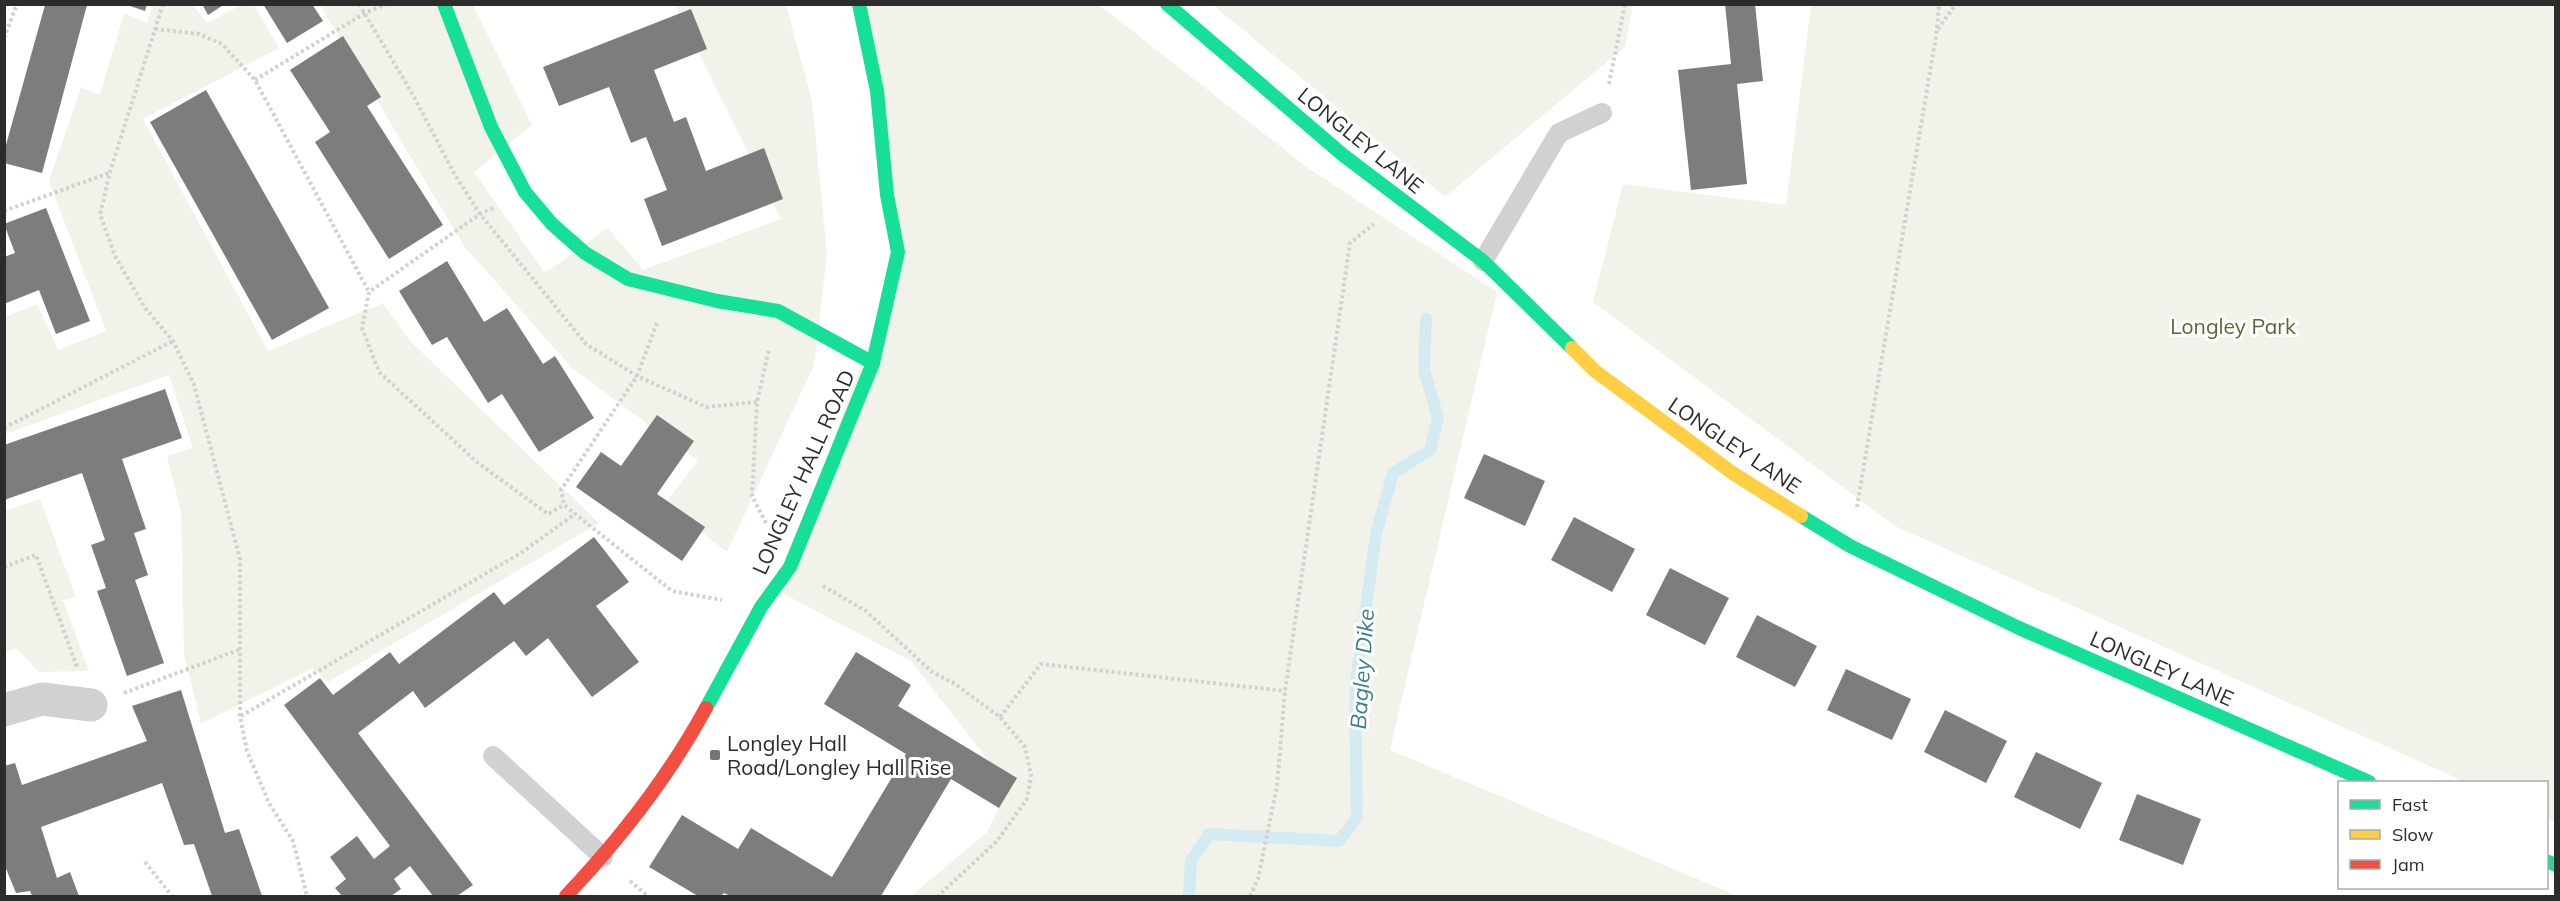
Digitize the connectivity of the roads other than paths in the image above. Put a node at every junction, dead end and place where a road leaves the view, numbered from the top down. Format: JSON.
{"nodes":[{"id":1,"x":444,"y":4,"type":"edge"},
{"id":2,"x":859,"y":4,"type":"edge"},
{"id":3,"x":1167,"y":4,"type":"edge"},
{"id":4,"x":1602,"y":113,"type":"road end"},
{"id":5,"x":1484,"y":261,"type":"junction"},
{"id":6,"x":873,"y":363,"type":"junction"},
{"id":7,"x":91,"y":705,"type":"road end"},
{"id":8,"x":4,"y":710,"type":"edge"},
{"id":9,"x":493,"y":756,"type":"dead end"},
{"id":10,"x":2364,"y":781,"type":"edge"},
{"id":11,"x":603,"y":857,"type":"junction"},
{"id":12,"x":566,"y":897,"type":"edge"}],
"edges":[{"from":1,"to":6,"type":"street"},
{"from":2,"to":6,"type":"street","name":"LONGLEY HALL ROAD"},
{"from":3,"to":5,"type":"street","name":"LONGLEY LANE"},
{"from":4,"to":5,"type":"lane"},
{"from":5,"to":10,"type":"street","name":"LONGLEY LANE"},
{"from":6,"to":11,"type":"street","name":"LONGLEY HALL ROAD"},
{"from":7,"to":8,"type":"street"},
{"from":9,"to":11,"type":"lane"},
{"from":11,"to":12,"type":"street","name":"LONGLEY HALL ROAD"}]}
